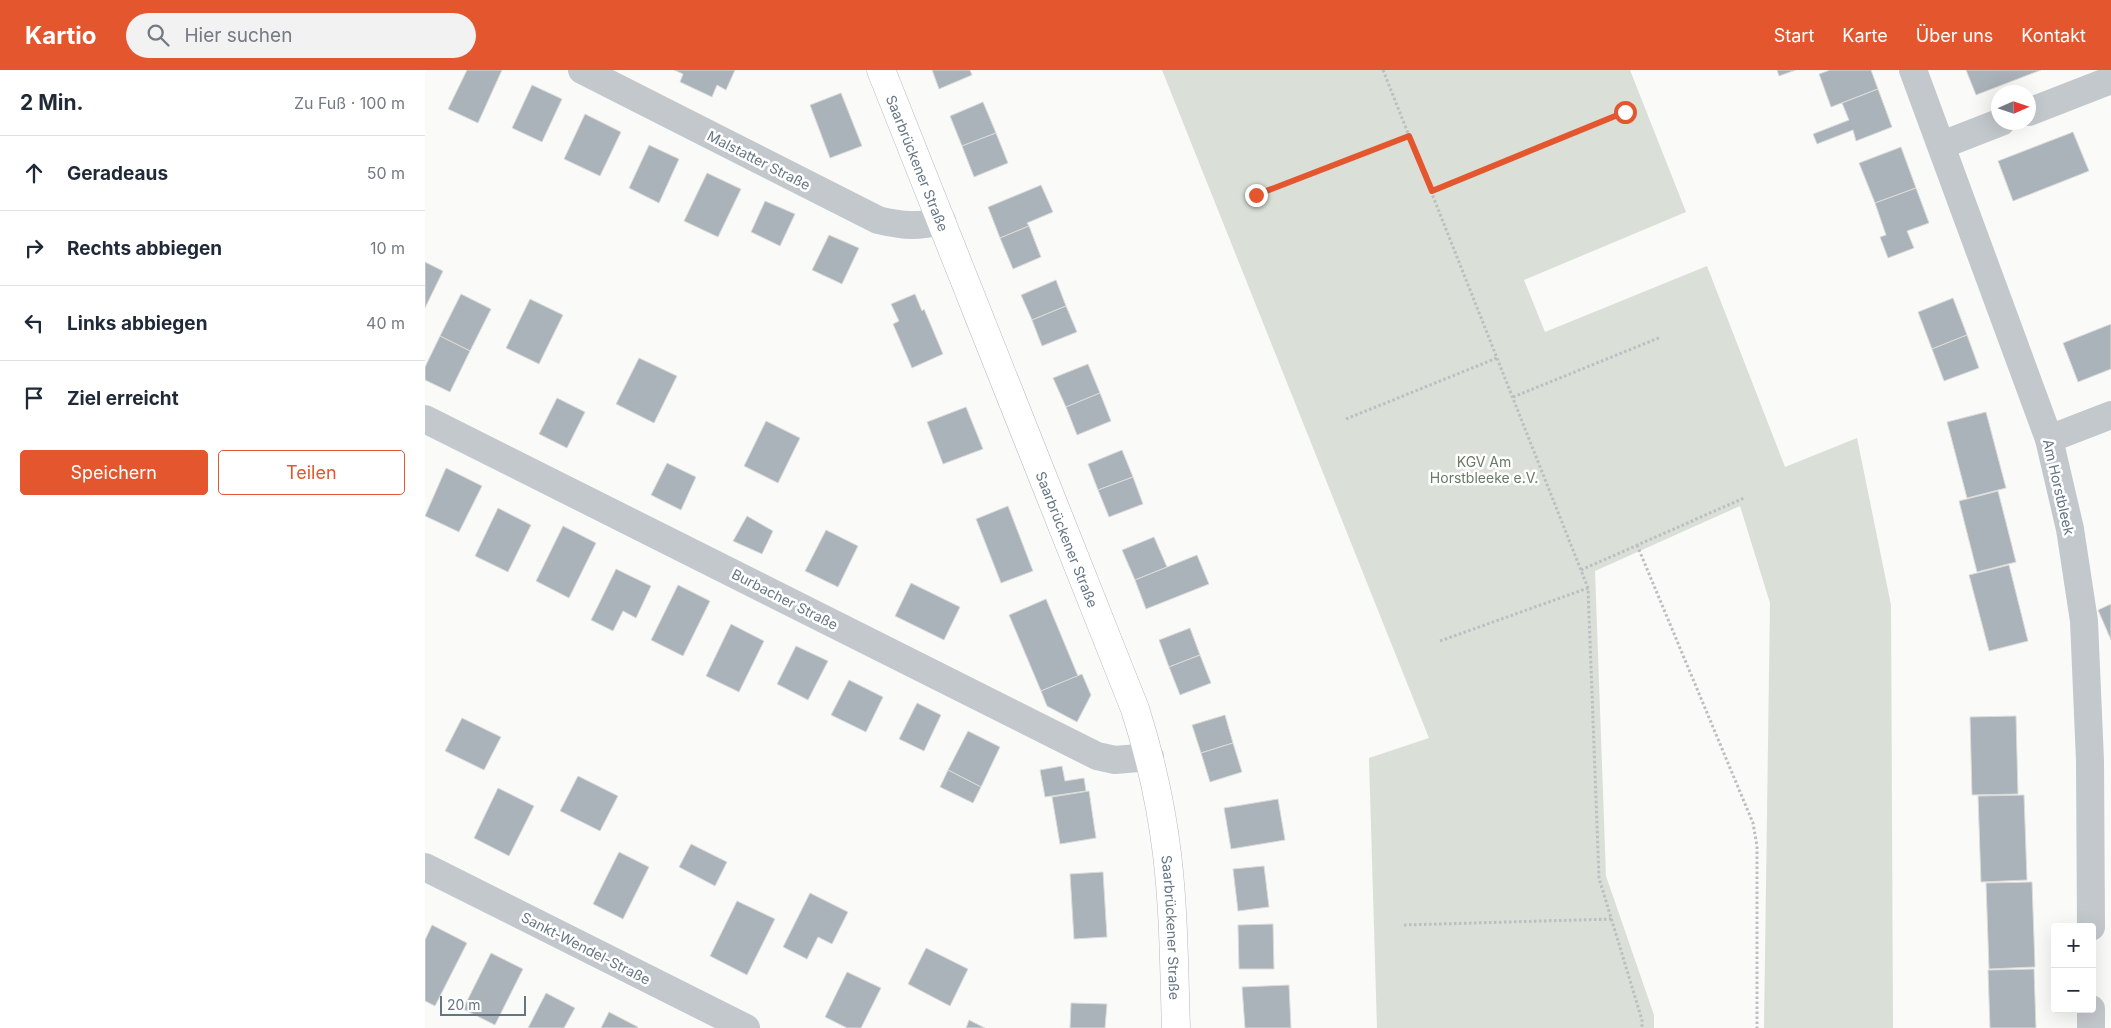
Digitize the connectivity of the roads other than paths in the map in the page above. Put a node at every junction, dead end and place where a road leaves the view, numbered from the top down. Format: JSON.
{"nodes":[{"id":1,"x":582,"y":70,"type":"edge"},
{"id":2,"x":881,"y":70,"type":"edge"},
{"id":3,"x":1913,"y":70,"type":"edge"},
{"id":4,"x":2111,"y":80,"type":"edge"},
{"id":5,"x":2036,"y":109,"type":"edge"},
{"id":6,"x":1991,"y":126,"type":"edge"},
{"id":7,"x":1942,"y":145,"type":"junction"},
{"id":8,"x":942,"y":221,"type":"junction"},
{"id":9,"x":2111,"y":415,"type":"edge"},
{"id":10,"x":425,"y":419,"type":"edge"},
{"id":11,"x":2049,"y":439,"type":"junction"},
{"id":12,"x":1149,"y":757,"type":"junction"},
{"id":13,"x":2101,"y":760,"type":"edge"},
{"id":14,"x":425,"y":867,"type":"edge"},
{"id":15,"x":2091,"y":923,"type":"edge"},
{"id":16,"x":2091,"y":1013,"type":"edge"},
{"id":17,"x":746,"y":1028,"type":"edge"},
{"id":18,"x":1176,"y":1028,"type":"edge"},
{"id":19,"x":2091,"y":1028,"type":"edge"}],
"edges":[{"from":1,"to":8,"type":"street","name":"Malstatter Straße"},
{"from":2,"to":8,"type":"street","name":"Saarbrückener Straße"},
{"from":3,"to":7,"type":"street","name":"Am Horstbleek"},
{"from":4,"to":5,"type":"street"},
{"from":6,"to":7,"type":"street"},
{"from":7,"to":11,"type":"street","name":"Am Horstbleek"},
{"from":8,"to":12,"type":"street","name":"Saarbrückener Straße"},
{"from":9,"to":11,"type":"street"},
{"from":10,"to":12,"type":"street","name":"Burbacher Straße"},
{"from":11,"to":13,"type":"street","name":"Am Horstbleek"},
{"from":12,"to":18,"type":"street","name":"Saarbrückener Straße"},
{"from":13,"to":15,"type":"street","name":"Am Horstbleek"},
{"from":14,"to":17,"type":"street","name":"Sankt-Wendel-Straße"},
{"from":16,"to":19,"type":"street"}]}
